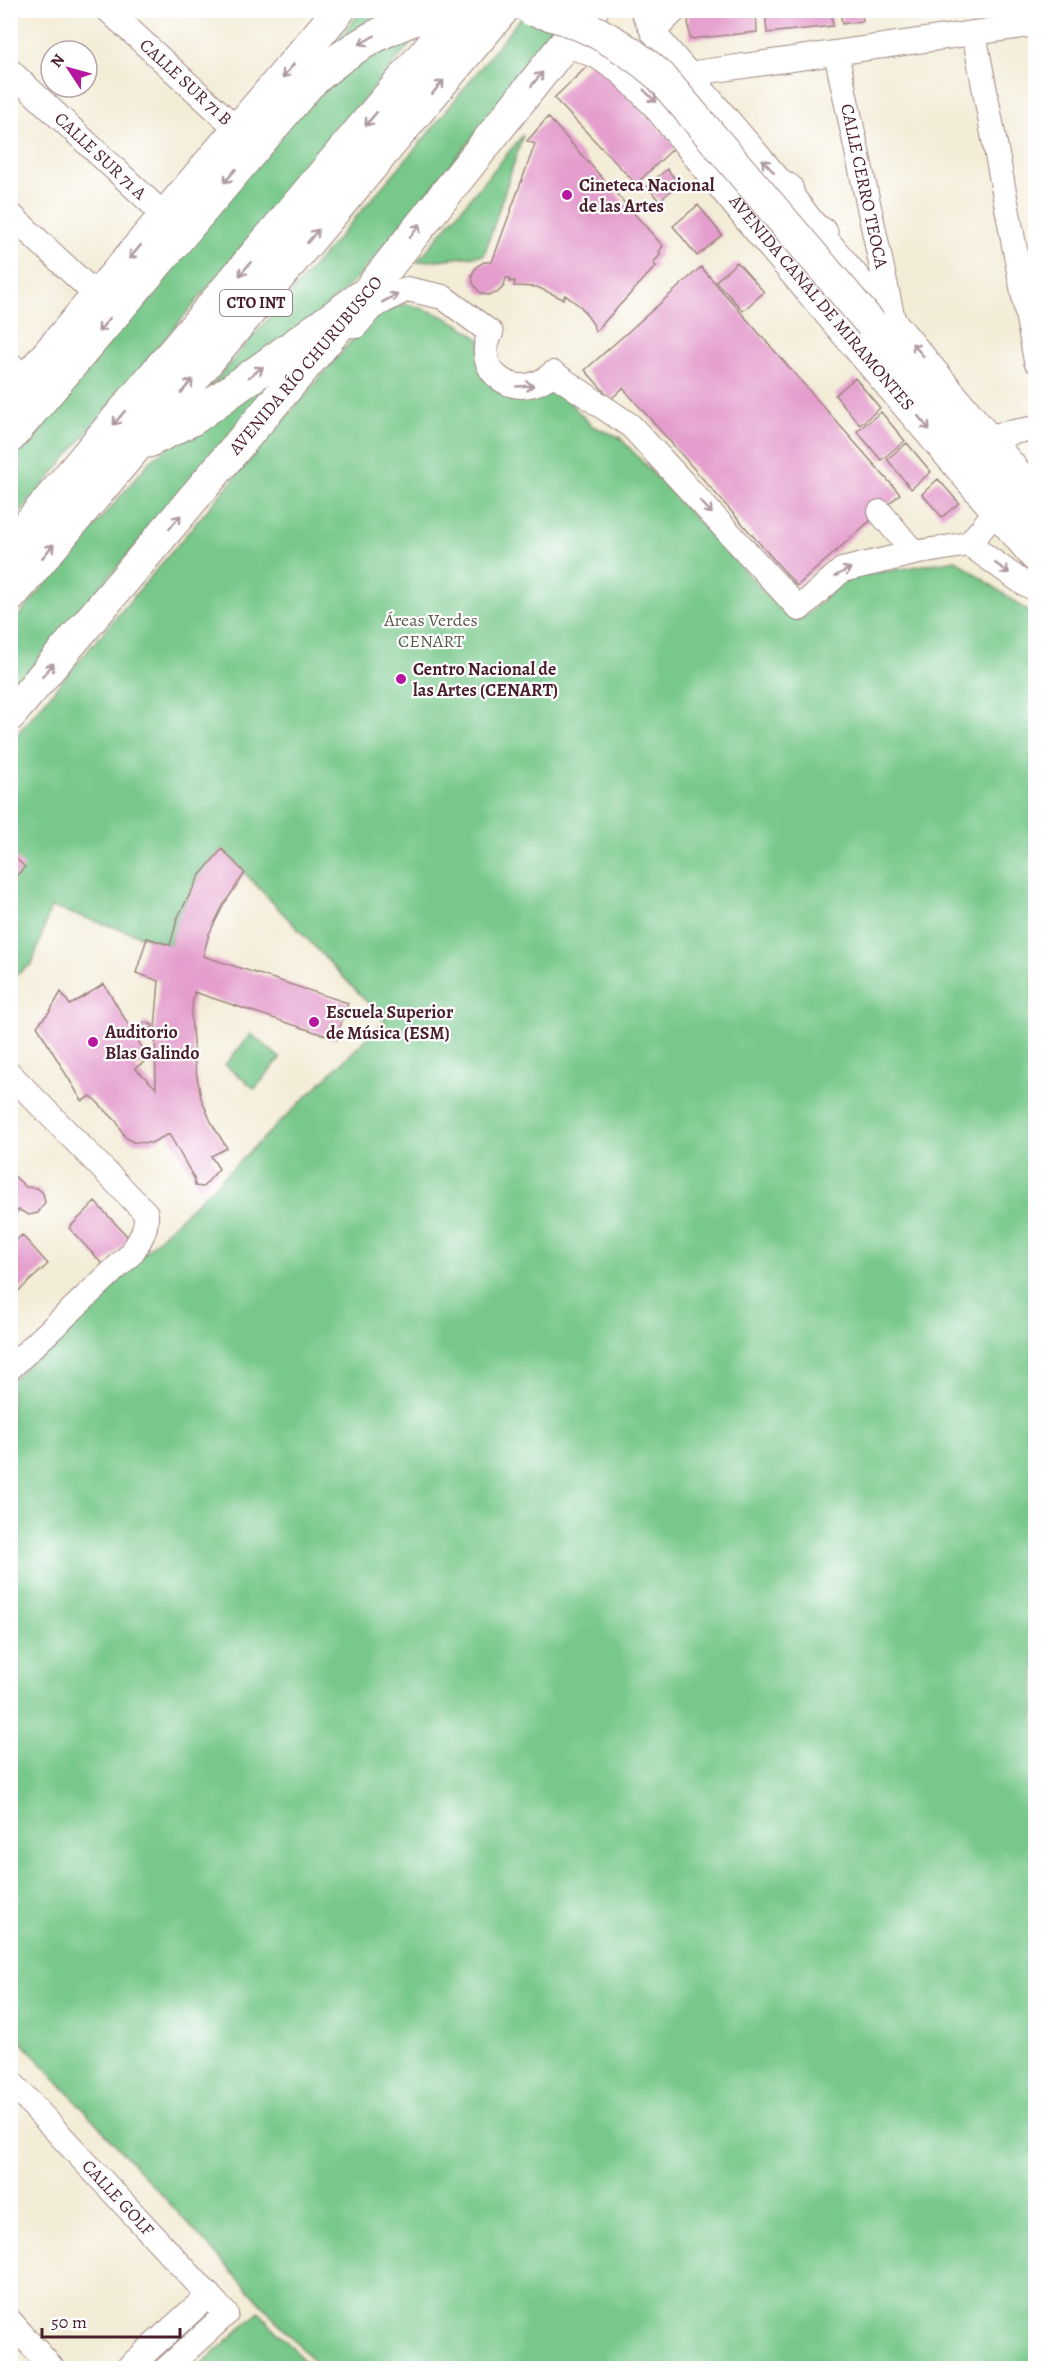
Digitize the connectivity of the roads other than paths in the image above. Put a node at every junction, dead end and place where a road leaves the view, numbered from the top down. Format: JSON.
{"nodes":[{"id":1,"x":108,"y":10,"type":"edge"},
{"id":2,"x":444,"y":10,"type":"edge"},
{"id":3,"x":462,"y":10,"type":"edge"},
{"id":4,"x":502,"y":10,"type":"edge"},
{"id":5,"x":532,"y":10,"type":"edge"},
{"id":6,"x":592,"y":10,"type":"edge"},
{"id":7,"x":642,"y":10,"type":"edge"},
{"id":8,"x":675,"y":10,"type":"edge"},
{"id":9,"x":335,"y":12,"type":"edge"},
{"id":10,"x":1035,"y":24,"type":"edge"},
{"id":11,"x":653,"y":32,"type":"junction"},
{"id":12,"x":974,"y":33,"type":"junction"},
{"id":13,"x":568,"y":41,"type":"junction"},
{"id":14,"x":836,"y":53,"type":"junction"},
{"id":15,"x":10,"y":70,"type":"edge"},
{"id":16,"x":688,"y":74,"type":"junction"},
{"id":17,"x":238,"y":130,"type":"junction"},
{"id":18,"x":787,"y":189,"type":"junction"},
{"id":19,"x":10,"y":214,"type":"edge"},
{"id":20,"x":165,"y":216,"type":"junction"},
{"id":21,"x":750,"y":218,"type":"junction"},
{"id":22,"x":822,"y":234,"type":"junction"},
{"id":23,"x":781,"y":254,"type":"junction"},
{"id":24,"x":366,"y":294,"type":"junction"},
{"id":25,"x":98,"y":296,"type":"junction"},
{"id":26,"x":882,"y":323,"type":"junction"},
{"id":27,"x":1035,"y":361,"type":"edge"},
{"id":28,"x":16,"y":381,"type":"edge"},
{"id":29,"x":1035,"y":428,"type":"edge"},
{"id":30,"x":992,"y":436,"type":"junction"},
{"id":31,"x":10,"y":437,"type":"edge"},
{"id":32,"x":245,"y":440,"type":"junction"},
{"id":33,"x":136,"y":448,"type":"junction"},
{"id":34,"x":1014,"y":466,"type":"junction"},
{"id":35,"x":1035,"y":492,"type":"edge"},
{"id":36,"x":997,"y":510,"type":"junction"},
{"id":37,"x":880,"y":512,"type":"dead end"},
{"id":38,"x":1035,"y":516,"type":"edge"},
{"id":39,"x":969,"y":544,"type":"junction"},
{"id":40,"x":10,"y":547,"type":"edge"},
{"id":41,"x":914,"y":553,"type":"junction"},
{"id":42,"x":1035,"y":556,"type":"edge"},
{"id":43,"x":1035,"y":589,"type":"edge"},
{"id":44,"x":10,"y":596,"type":"edge"},
{"id":45,"x":10,"y":715,"type":"edge"},
{"id":46,"x":10,"y":1074,"type":"edge"},
{"id":47,"x":10,"y":1368,"type":"edge"},
{"id":48,"x":10,"y":2081,"type":"edge"},
{"id":49,"x":209,"y":2295,"type":"junction"},
{"id":50,"x":10,"y":2321,"type":"edge"},
{"id":51,"x":52,"y":2368,"type":"edge"},
{"id":52,"x":128,"y":2368,"type":"edge"},
{"id":53,"x":167,"y":2368,"type":"edge"}],
"edges":[{"from":1,"to":17,"type":"street","name":"CALLE SUR 71 B"},
{"from":2,"to":31,"type":"main road","one_way":true},
{"from":3,"to":40,"type":"highway","number":"CTO INT","one_way":true},
{"from":33,"to":4,"type":"highway","number":"CTO INT","one_way":true},
{"from":5,"to":26,"type":"main road","bridge":true},
{"from":6,"to":13,"type":"main road","name":"AVENIDA RÍO CHURUBUSCO"},
{"from":7,"to":11,"type":"street","name":"AVENIDA CANAL DE MIRAMONTES"},
{"from":8,"to":11,"type":"street"},
{"from":9,"to":17,"type":"main road","one_way":true},
{"from":10,"to":12,"type":"street"},
{"from":11,"to":16,"type":"street","name":"AVENIDA CANAL DE MIRAMONTES"},
{"from":12,"to":14,"type":"street"},
{"from":12,"to":27,"type":"street"},
{"from":13,"to":21,"type":"main road","name":"AVENIDA CANAL DE MIRAMONTES","one_way":true},
{"from":24,"to":13,"type":"main road","name":"AVENIDA RÍO CHURUBUSCO","one_way":true},
{"from":14,"to":16,"type":"street"},
{"from":14,"to":26,"type":"street","name":"CALLE CERRO TEOCA"},
{"from":15,"to":20,"type":"street","name":"CALLE SUR 71 A"},
{"from":18,"to":16,"type":"street","name":"AVENIDA CANAL DE MIRAMONTES","one_way":true},
{"from":17,"to":20,"type":"main road"},
{"from":18,"to":21,"type":"main road"},
{"from":18,"to":22,"type":"street","name":"AVENIDA CANAL DE MIRAMONTES"},
{"from":19,"to":25,"type":"street"},
{"from":20,"to":25,"type":"main road","one_way":true},
{"from":21,"to":23,"type":"main road","name":"AVENIDA CANAL DE MIRAMONTES"},
{"from":22,"to":23,"type":"main road"},
{"from":22,"to":26,"type":"street","name":"AVENIDA CANAL DE MIRAMONTES"},
{"from":23,"to":36,"type":"main road","name":"AVENIDA CANAL DE MIRAMONTES","one_way":true},
{"from":24,"to":32,"type":"main road","name":"AVENIDA RÍO CHURUBUSCO"},
{"from":33,"to":24,"type":"highway","one_way":true},
{"from":25,"to":28,"type":"main road"},
{"from":30,"to":26,"type":"street","name":"AVENIDA CANAL DE MIRAMONTES","one_way":true},
{"from":26,"to":38,"type":"main road","name":"AVENIDA CANAL DE MIRAMONTES"},
{"from":29,"to":30,"type":"street"},
{"from":30,"to":34,"type":"street","name":"AVENIDA CANAL DE MIRAMONTES"},
{"from":32,"to":41,"type":"street","one_way":true},
{"from":45,"to":32,"type":"main road","name":"AVENIDA RÍO CHURUBUSCO","one_way":true},
{"from":44,"to":33,"type":"highway","number":"CTO INT","one_way":true},
{"from":34,"to":35,"type":"street","name":"AVENIDA CANAL DE MIRAMONTES"},
{"from":34,"to":38,"type":"main road"},
{"from":36,"to":39,"type":"street"},
{"from":36,"to":42,"type":"main road","name":"AVENIDA CANAL DE MIRAMONTES"},
{"from":37,"to":41,"type":"street"},
{"from":39,"to":41,"type":"street"},
{"from":39,"to":43,"type":"street","one_way":true},
{"from":46,"to":47,"type":"street"},
{"from":48,"to":49,"type":"street","name":"CALLE GOLF"},
{"from":49,"to":52,"type":"street"},
{"from":49,"to":53,"type":"street","name":"CALLE GOLF"},
{"from":50,"to":51,"type":"street"}]}
